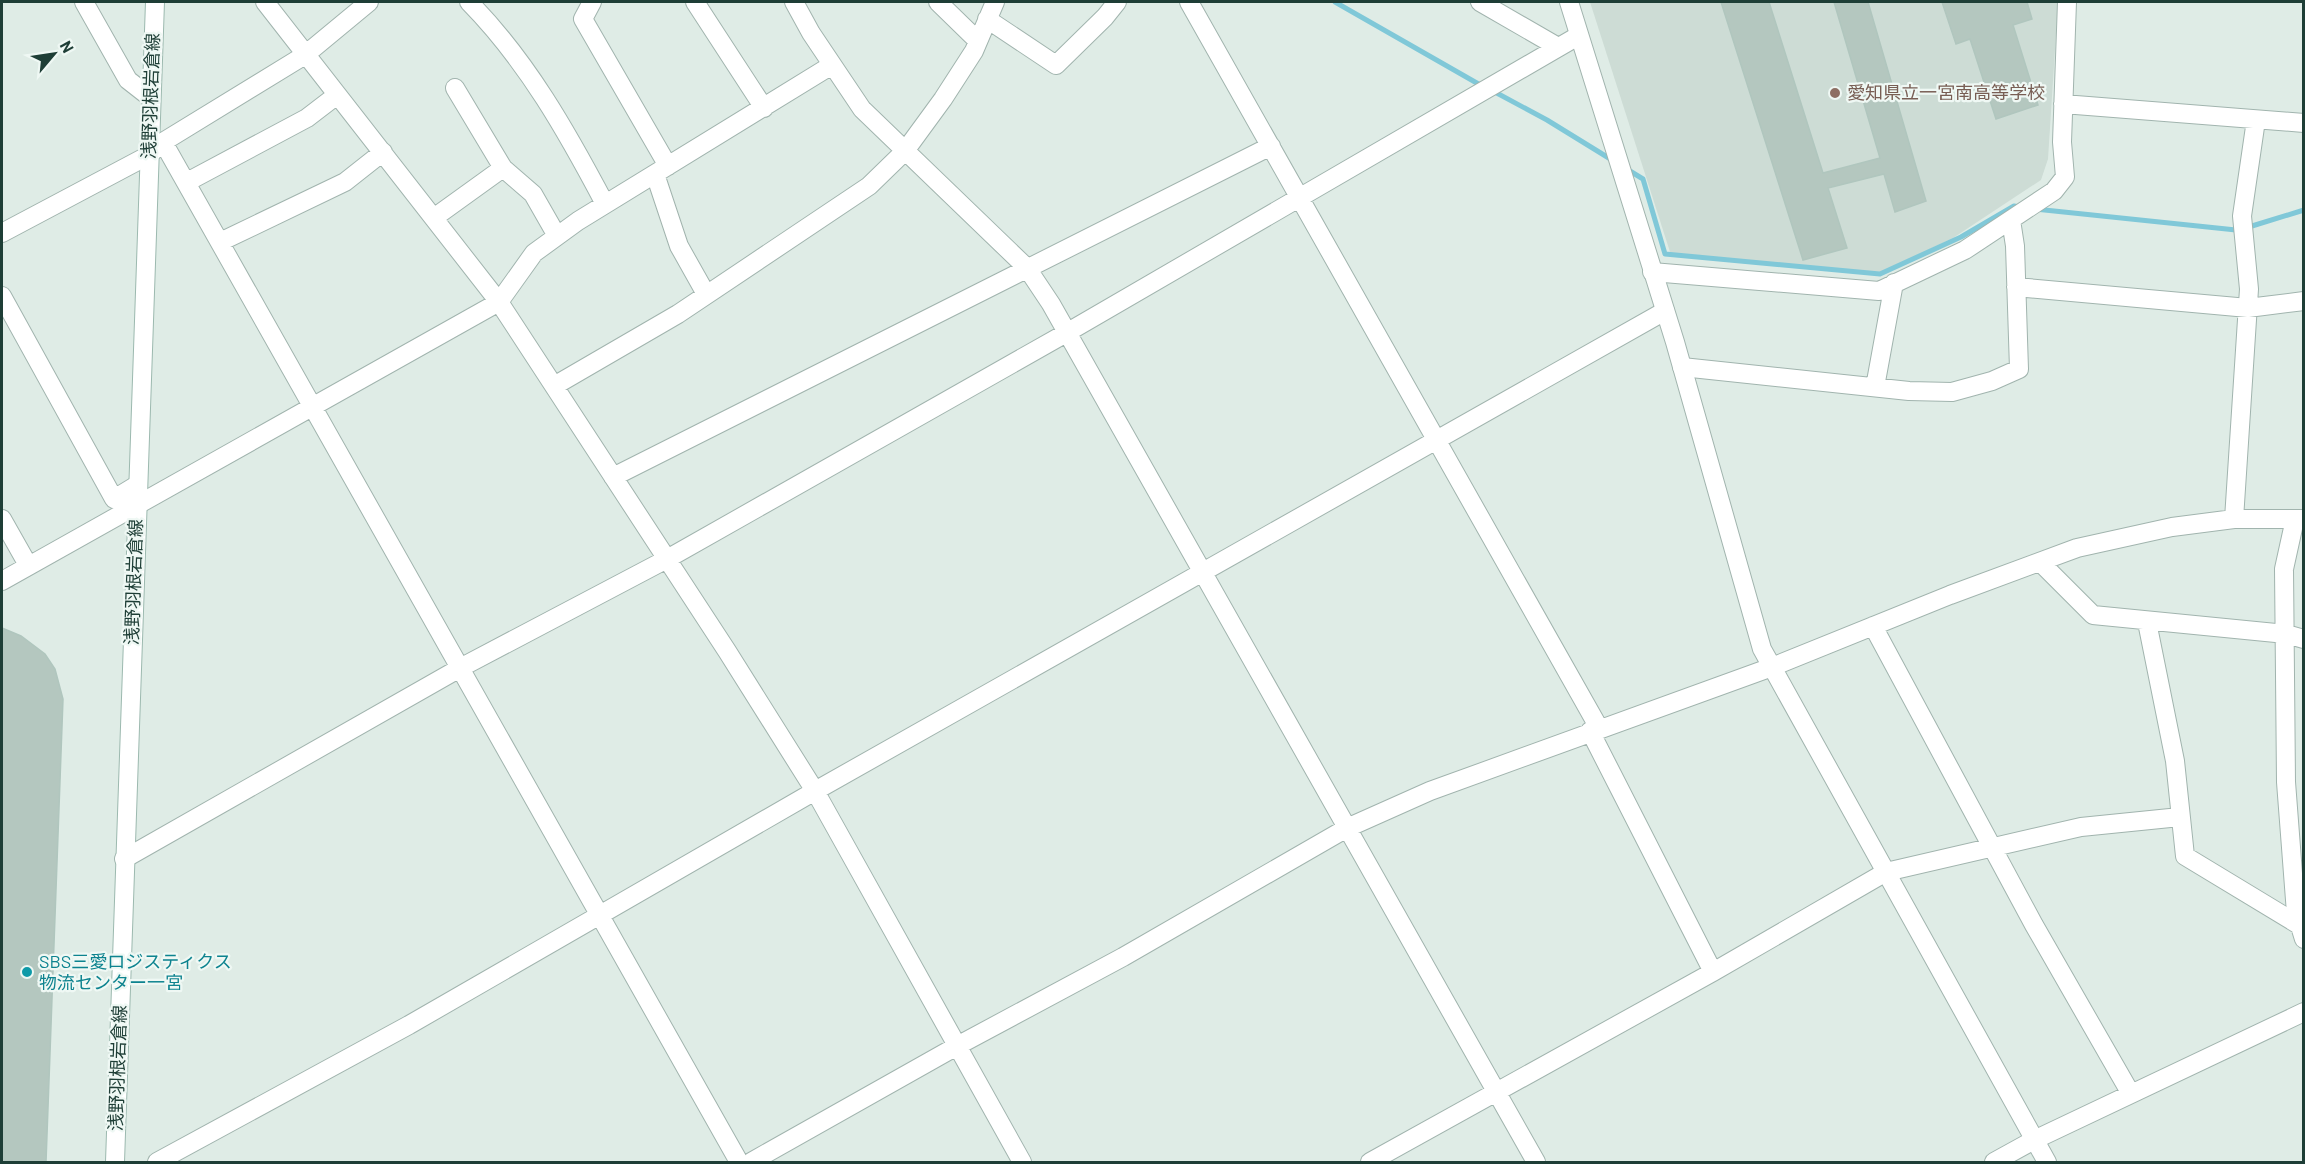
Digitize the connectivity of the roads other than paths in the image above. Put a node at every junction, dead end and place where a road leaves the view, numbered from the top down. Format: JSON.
{"nodes":[{"id":1,"x":84,"y":2,"type":"edge"},
{"id":2,"x":155,"y":2,"type":"edge"},
{"id":3,"x":265,"y":2,"type":"edge"},
{"id":4,"x":369,"y":2,"type":"edge"},
{"id":5,"x":470,"y":2,"type":"edge"},
{"id":6,"x":592,"y":2,"type":"edge"},
{"id":7,"x":695,"y":2,"type":"edge"},
{"id":8,"x":939,"y":2,"type":"edge"},
{"id":9,"x":995,"y":2,"type":"edge"},
{"id":10,"x":1117,"y":2,"type":"edge"},
{"id":11,"x":1189,"y":2,"type":"edge"},
{"id":12,"x":1479,"y":2,"type":"edge"},
{"id":13,"x":1569,"y":2,"type":"edge"},
{"id":14,"x":2067,"y":2,"type":"edge"},
{"id":15,"x":798,"y":3,"type":"edge"},
{"id":16,"x":987,"y":19,"type":"junction"},
{"id":17,"x":1578,"y":36,"type":"junction"},
{"id":18,"x":978,"y":40,"type":"junction"},
{"id":19,"x":1558,"y":47,"type":"junction"},
{"id":20,"x":305,"y":55,"type":"junction"},
{"id":21,"x":832,"y":65,"type":"junction"},
{"id":22,"x":455,"y":88,"type":"dead end"},
{"id":23,"x":337,"y":94,"type":"junction"},
{"id":24,"x":151,"y":98,"type":"junction"},
{"id":25,"x":2063,"y":104,"type":"junction"},
{"id":26,"x":764,"y":108,"type":"junction"},
{"id":27,"x":2256,"y":120,"type":"junction"},
{"id":28,"x":2304,"y":123,"type":"edge"},
{"id":29,"x":163,"y":142,"type":"junction"},
{"id":30,"x":1270,"y":146,"type":"junction"},
{"id":31,"x":905,"y":151,"type":"junction"},
{"id":32,"x":383,"y":152,"type":"junction"},
{"id":33,"x":149,"y":155,"type":"junction"},
{"id":34,"x":503,"y":168,"type":"junction"},
{"id":35,"x":662,"y":170,"type":"junction"},
{"id":36,"x":187,"y":182,"type":"junction"},
{"id":37,"x":1300,"y":199,"type":"junction"},
{"id":38,"x":605,"y":204,"type":"junction"},
{"id":39,"x":435,"y":217,"type":"junction"},
{"id":40,"x":2011,"y":220,"type":"junction"},
{"id":41,"x":2,"y":233,"type":"edge"},
{"id":42,"x":557,"y":236,"type":"junction"},
{"id":43,"x":220,"y":242,"type":"junction"},
{"id":44,"x":1027,"y":268,"type":"junction"},
{"id":45,"x":1652,"y":272,"type":"junction"},
{"id":46,"x":1894,"y":283,"type":"junction"},
{"id":47,"x":2016,"y":287,"type":"junction"},
{"id":48,"x":706,"y":294,"type":"junction"},
{"id":49,"x":2,"y":297,"type":"edge"},
{"id":50,"x":2304,"y":301,"type":"edge"},
{"id":51,"x":499,"y":302,"type":"junction"},
{"id":52,"x":2248,"y":308,"type":"junction"},
{"id":53,"x":1665,"y":311,"type":"junction"},
{"id":54,"x":1068,"y":332,"type":"junction"},
{"id":55,"x":1682,"y":367,"type":"junction"},
{"id":56,"x":554,"y":386,"type":"junction"},
{"id":57,"x":1875,"y":387,"type":"junction"},
{"id":58,"x":314,"y":406,"type":"junction"},
{"id":59,"x":1437,"y":441,"type":"junction"},
{"id":60,"x":614,"y":477,"type":"junction"},
{"id":61,"x":137,"y":485,"type":"junction"},
{"id":62,"x":137,"y":504,"type":"junction"},
{"id":63,"x":2,"y":519,"type":"edge"},
{"id":64,"x":2234,"y":519,"type":"junction"},
{"id":65,"x":2299,"y":519,"type":"edge"},
{"id":66,"x":667,"y":558,"type":"junction"},
{"id":67,"x":2040,"y":562,"type":"junction"},
{"id":68,"x":28,"y":565,"type":"junction"},
{"id":69,"x":1203,"y":573,"type":"junction"},
{"id":70,"x":2,"y":581,"type":"edge"},
{"id":71,"x":2147,"y":621,"type":"junction"},
{"id":72,"x":1873,"y":626,"type":"junction"},
{"id":73,"x":2295,"y":636,"type":"edge"},
{"id":74,"x":1772,"y":667,"type":"junction"},
{"id":75,"x":460,"y":668,"type":"junction"},
{"id":76,"x":1595,"y":730,"type":"junction"},
{"id":77,"x":815,"y":791,"type":"junction"},
{"id":78,"x":2180,"y":817,"type":"junction"},
{"id":79,"x":1347,"y":828,"type":"junction"},
{"id":80,"x":1991,"y":846,"type":"junction"},
{"id":81,"x":124,"y":860,"type":"junction"},
{"id":82,"x":1886,"y":872,"type":"junction"},
{"id":83,"x":601,"y":915,"type":"junction"},
{"id":84,"x":2301,"y":932,"type":"edge"},
{"id":85,"x":1713,"y":972,"type":"junction"},
{"id":86,"x":2304,"y":1012,"type":"edge"},
{"id":87,"x":957,"y":1046,"type":"junction"},
{"id":88,"x":1496,"y":1090,"type":"junction"},
{"id":89,"x":2132,"y":1094,"type":"junction"},
{"id":90,"x":2034,"y":1140,"type":"junction"},
{"id":91,"x":115,"y":1162,"type":"edge"},
{"id":92,"x":158,"y":1162,"type":"edge"},
{"id":93,"x":739,"y":1162,"type":"edge"},
{"id":94,"x":751,"y":1162,"type":"edge"},
{"id":95,"x":1022,"y":1162,"type":"edge"},
{"id":96,"x":1370,"y":1162,"type":"edge"},
{"id":97,"x":1536,"y":1162,"type":"edge"},
{"id":98,"x":1994,"y":1162,"type":"edge"},
{"id":99,"x":2047,"y":1162,"type":"edge"}],
"edges":[{"from":1,"to":24,"type":"street"},
{"from":2,"to":24,"type":"street","name":"浅野羽根岩倉線"},
{"from":3,"to":20,"type":"street"},
{"from":4,"to":20,"type":"street"},
{"from":5,"to":38,"type":"street"},
{"from":6,"to":35,"type":"street"},
{"from":7,"to":26,"type":"street"},
{"from":8,"to":18,"type":"street"},
{"from":9,"to":16,"type":"street"},
{"from":10,"to":16,"type":"street"},
{"from":11,"to":30,"type":"street"},
{"from":12,"to":19,"type":"street"},
{"from":13,"to":17,"type":"street"},
{"from":14,"to":25,"type":"street"},
{"from":15,"to":21,"type":"street"},
{"from":16,"to":18,"type":"street"},
{"from":17,"to":19,"type":"street"},
{"from":17,"to":45,"type":"street"},
{"from":18,"to":31,"type":"street"},
{"from":19,"to":37,"type":"street"},
{"from":20,"to":23,"type":"street"},
{"from":20,"to":29,"type":"street"},
{"from":21,"to":26,"type":"street"},
{"from":21,"to":31,"type":"street"},
{"from":22,"to":34,"type":"street"},
{"from":23,"to":32,"type":"street"},
{"from":23,"to":36,"type":"street"},
{"from":24,"to":33,"type":"street","name":"浅野羽根岩倉線"},
{"from":25,"to":27,"type":"street"},
{"from":25,"to":40,"type":"street"},
{"from":26,"to":35,"type":"street"},
{"from":27,"to":28,"type":"street"},
{"from":27,"to":52,"type":"street"},
{"from":29,"to":33,"type":"street"},
{"from":29,"to":36,"type":"street"},
{"from":30,"to":37,"type":"street"},
{"from":30,"to":44,"type":"street"},
{"from":31,"to":44,"type":"street"},
{"from":31,"to":48,"type":"street"},
{"from":32,"to":39,"type":"street"},
{"from":32,"to":43,"type":"street"},
{"from":33,"to":41,"type":"street"},
{"from":33,"to":61,"type":"street","name":"浅野羽根岩倉線"},
{"from":34,"to":39,"type":"street"},
{"from":34,"to":42,"type":"street"},
{"from":35,"to":38,"type":"street"},
{"from":35,"to":48,"type":"street"},
{"from":36,"to":43,"type":"street"},
{"from":37,"to":54,"type":"street"},
{"from":37,"to":59,"type":"street"},
{"from":38,"to":42,"type":"street"},
{"from":39,"to":51,"type":"street"},
{"from":40,"to":46,"type":"street"},
{"from":40,"to":47,"type":"street"},
{"from":42,"to":51,"type":"street"},
{"from":43,"to":58,"type":"street"},
{"from":44,"to":54,"type":"street"},
{"from":44,"to":60,"type":"street"},
{"from":45,"to":46,"type":"street"},
{"from":45,"to":53,"type":"street"},
{"from":46,"to":57,"type":"street"},
{"from":47,"to":52,"type":"street"},
{"from":47,"to":57,"type":"street"},
{"from":48,"to":56,"type":"street"},
{"from":49,"to":61,"type":"street"},
{"from":50,"to":52,"type":"street"},
{"from":51,"to":56,"type":"street"},
{"from":51,"to":58,"type":"street"},
{"from":52,"to":64,"type":"street"},
{"from":53,"to":55,"type":"street"},
{"from":53,"to":59,"type":"street"},
{"from":54,"to":66,"type":"street"},
{"from":54,"to":69,"type":"street"},
{"from":55,"to":57,"type":"street"},
{"from":55,"to":74,"type":"street"},
{"from":56,"to":60,"type":"street"},
{"from":58,"to":62,"type":"street"},
{"from":58,"to":75,"type":"street"},
{"from":59,"to":69,"type":"street"},
{"from":59,"to":76,"type":"street"},
{"from":60,"to":66,"type":"street"},
{"from":61,"to":62,"type":"street","name":"浅野羽根岩倉線"},
{"from":62,"to":68,"type":"street"},
{"from":62,"to":81,"type":"street","name":"浅野羽根岩倉線"},
{"from":63,"to":68,"type":"street"},
{"from":64,"to":65,"type":"street"},
{"from":64,"to":67,"type":"street"},
{"from":65,"to":73,"type":"street"},
{"from":66,"to":75,"type":"street"},
{"from":66,"to":77,"type":"street"},
{"from":67,"to":71,"type":"street"},
{"from":67,"to":72,"type":"street"},
{"from":68,"to":70,"type":"street"},
{"from":69,"to":77,"type":"street"},
{"from":69,"to":79,"type":"street"},
{"from":71,"to":73,"type":"street"},
{"from":71,"to":78,"type":"street"},
{"from":72,"to":74,"type":"street"},
{"from":72,"to":80,"type":"street"},
{"from":73,"to":84,"type":"street"},
{"from":74,"to":76,"type":"street"},
{"from":74,"to":82,"type":"street"},
{"from":75,"to":81,"type":"street"},
{"from":75,"to":83,"type":"street"},
{"from":76,"to":79,"type":"street"},
{"from":76,"to":85,"type":"street"},
{"from":77,"to":83,"type":"street"},
{"from":77,"to":87,"type":"street"},
{"from":78,"to":80,"type":"street"},
{"from":78,"to":84,"type":"street"},
{"from":79,"to":87,"type":"street"},
{"from":79,"to":88,"type":"street"},
{"from":80,"to":82,"type":"street"},
{"from":80,"to":89,"type":"street"},
{"from":81,"to":91,"type":"street","name":"浅野羽根岩倉線"},
{"from":82,"to":85,"type":"street"},
{"from":82,"to":90,"type":"street"},
{"from":83,"to":92,"type":"street"},
{"from":83,"to":93,"type":"street"},
{"from":85,"to":88,"type":"street"},
{"from":86,"to":89,"type":"street"},
{"from":87,"to":94,"type":"street"},
{"from":87,"to":95,"type":"street"},
{"from":88,"to":96,"type":"street"},
{"from":88,"to":97,"type":"street"},
{"from":89,"to":90,"type":"street"},
{"from":90,"to":98,"type":"street"},
{"from":90,"to":99,"type":"street"}]}
